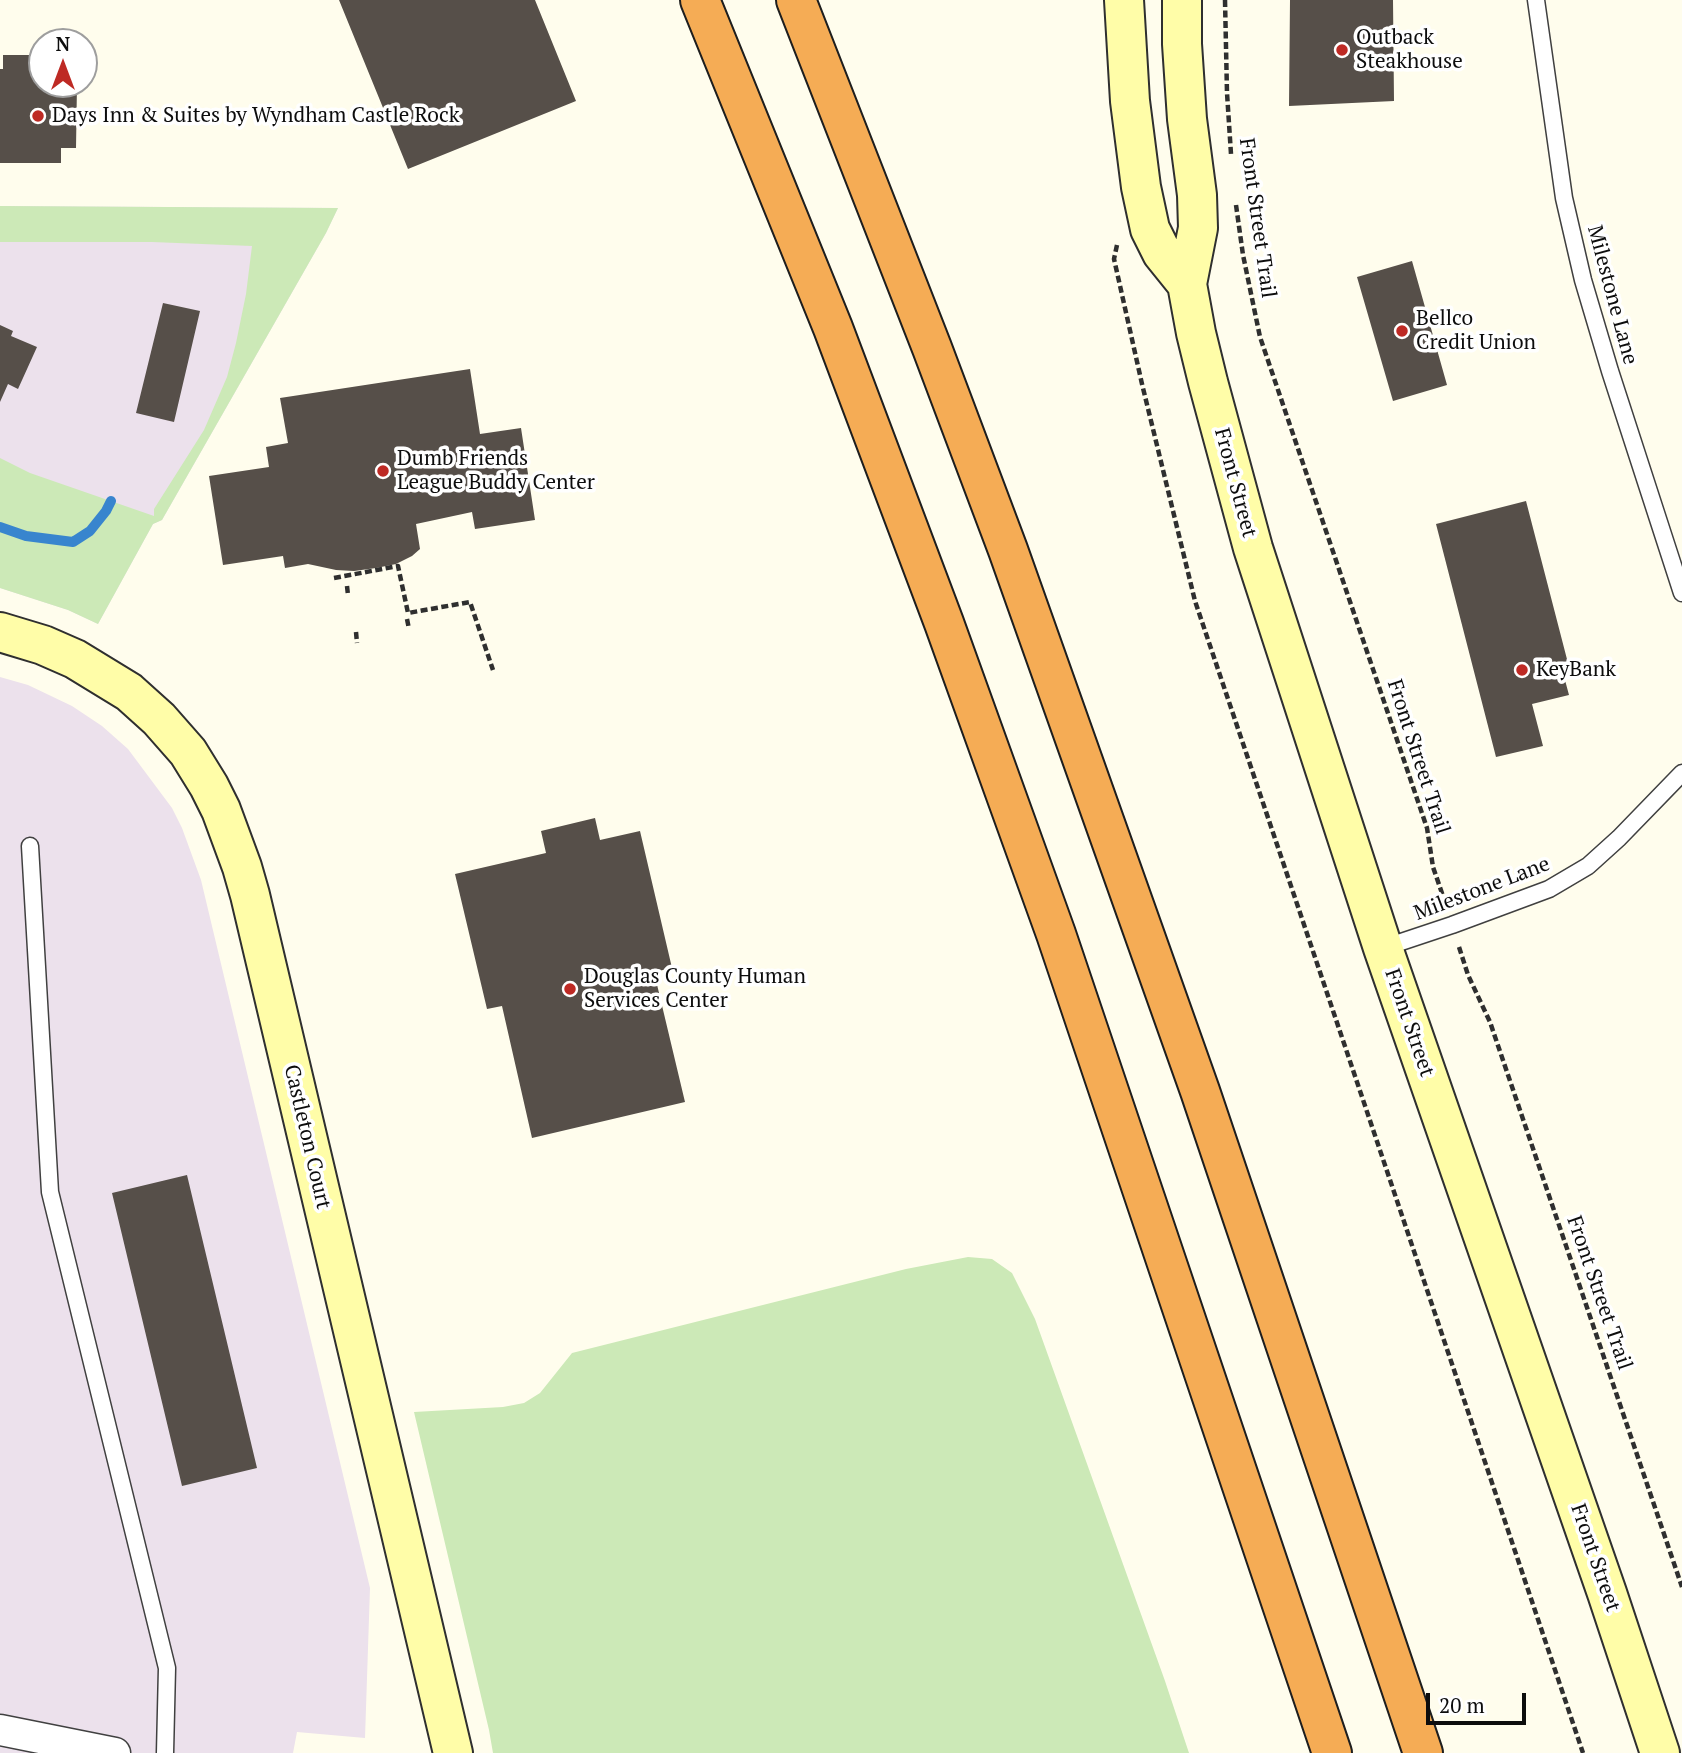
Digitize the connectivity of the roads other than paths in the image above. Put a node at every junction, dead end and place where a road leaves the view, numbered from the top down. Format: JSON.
{"nodes":[{"id":1,"x":700,"y":0,"type":"edge"},
{"id":2,"x":796,"y":0,"type":"edge"},
{"id":3,"x":1124,"y":0,"type":"edge"},
{"id":4,"x":1182,"y":0,"type":"edge"},
{"id":5,"x":1536,"y":0,"type":"edge"},
{"id":6,"x":1186,"y":284,"type":"junction"},
{"id":7,"x":1682,"y":593,"type":"edge"},
{"id":8,"x":0,"y":632,"type":"edge"},
{"id":9,"x":1682,"y":773,"type":"edge"},
{"id":10,"x":30,"y":846,"type":"dead end"},
{"id":11,"x":1383,"y":948,"type":"junction"},
{"id":12,"x":0,"y":1730,"type":"edge"},
{"id":13,"x":115,"y":1753,"type":"edge"},
{"id":14,"x":165,"y":1753,"type":"edge"},
{"id":15,"x":453,"y":1753,"type":"edge"},
{"id":16,"x":1332,"y":1753,"type":"edge"},
{"id":17,"x":1423,"y":1753,"type":"edge"},
{"id":18,"x":1660,"y":1753,"type":"edge"}],
"edges":[{"from":1,"to":16,"type":"highway"},
{"from":2,"to":17,"type":"highway"},
{"from":3,"to":6,"type":"main road","name":"Front Street"},
{"from":4,"to":6,"type":"main road","name":"Front Street"},
{"from":5,"to":7,"type":"lane","name":"Milestone Lane"},
{"from":6,"to":11,"type":"main road","name":"Front Street"},
{"from":8,"to":15,"type":"main road","name":"Castleton Court"},
{"from":9,"to":11,"type":"lane","name":"Milestone Lane"},
{"from":10,"to":14,"type":"lane"},
{"from":11,"to":18,"type":"main road","name":"Front Street"},
{"from":12,"to":13,"type":"street"}]}
